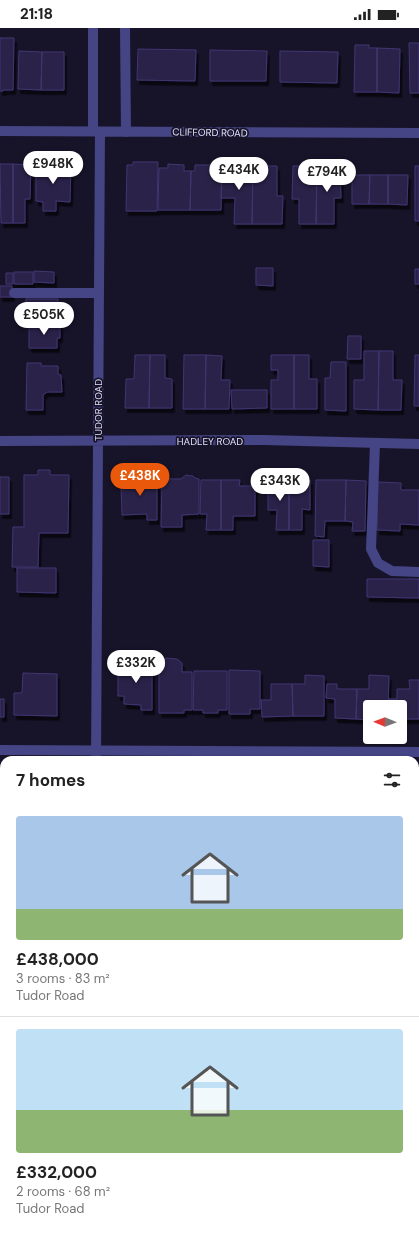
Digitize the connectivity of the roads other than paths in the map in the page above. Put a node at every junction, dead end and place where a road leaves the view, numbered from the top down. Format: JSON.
{"nodes":[{"id":1,"x":93,"y":28,"type":"edge"},
{"id":2,"x":125,"y":28,"type":"edge"},
{"id":3,"x":0,"y":131,"type":"edge"},
{"id":4,"x":96,"y":131,"type":"junction"},
{"id":5,"x":126,"y":132,"type":"junction"},
{"id":6,"x":419,"y":133,"type":"edge"},
{"id":7,"x":14,"y":293,"type":"dead end"},
{"id":8,"x":98,"y":293,"type":"junction"},
{"id":9,"x":0,"y":441,"type":"edge"},
{"id":10,"x":98,"y":441,"type":"junction"},
{"id":11,"x":376,"y":444,"type":"junction"},
{"id":12,"x":419,"y":444,"type":"edge"},
{"id":13,"x":419,"y":572,"type":"edge"},
{"id":14,"x":0,"y":750,"type":"edge"},
{"id":15,"x":419,"y":752,"type":"edge"},
{"id":16,"x":96,"y":755,"type":"edge"},
{"id":17,"x":257,"y":756,"type":"edge"},
{"id":18,"x":333,"y":756,"type":"edge"}],
"edges":[{"from":1,"to":4,"type":"street","name":"TUDOR ROAD"},
{"from":2,"to":5,"type":"street"},
{"from":3,"to":4,"type":"street","name":"CLIFFORD ROAD"},
{"from":4,"to":5,"type":"street","name":"CLIFFORD ROAD"},
{"from":4,"to":8,"type":"street","name":"TUDOR ROAD"},
{"from":5,"to":6,"type":"street","name":"CLIFFORD ROAD"},
{"from":7,"to":8,"type":"street"},
{"from":8,"to":10,"type":"street","name":"TUDOR ROAD"},
{"from":9,"to":10,"type":"street","name":"HADLEY ROAD"},
{"from":10,"to":11,"type":"street","name":"HADLEY ROAD"},
{"from":10,"to":16,"type":"street","name":"TUDOR ROAD"},
{"from":11,"to":12,"type":"street","name":"HADLEY ROAD"},
{"from":11,"to":13,"type":"street"},
{"from":14,"to":16,"type":"street"},
{"from":15,"to":18,"type":"street"},
{"from":16,"to":17,"type":"street"},
{"from":17,"to":18,"type":"street"}]}
